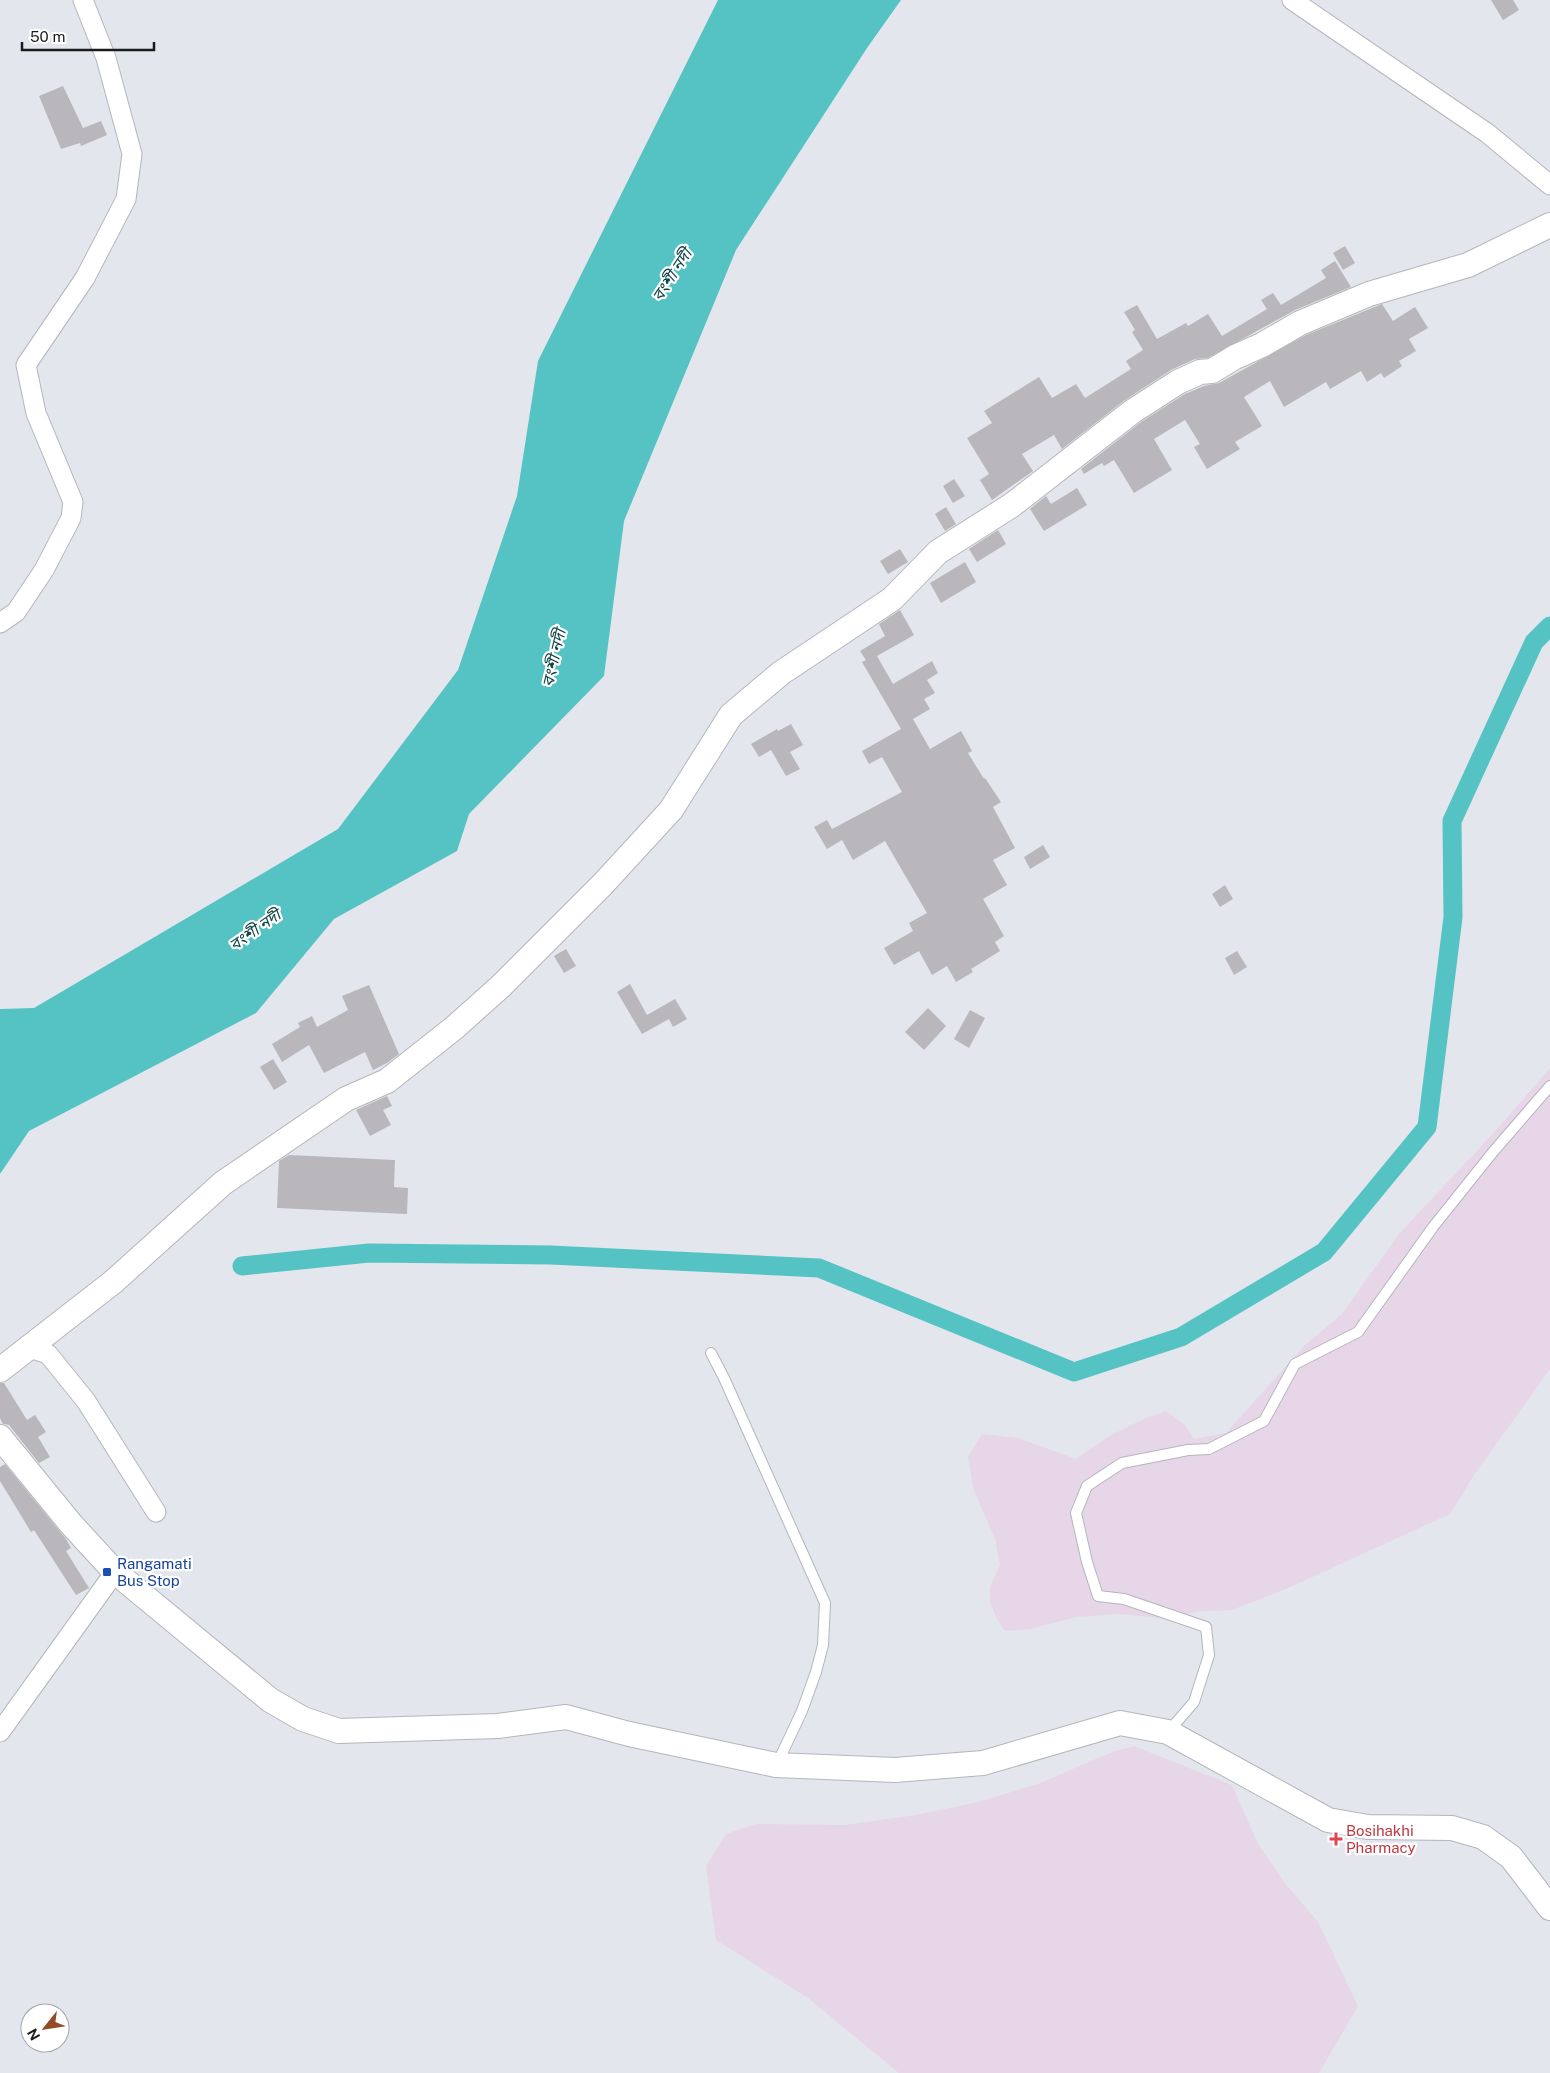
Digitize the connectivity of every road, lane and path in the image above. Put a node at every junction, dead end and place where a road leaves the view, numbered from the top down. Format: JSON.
{"nodes":[{"id":1,"x":83,"y":0,"type":"edge"},
{"id":2,"x":1292,"y":0,"type":"edge"},
{"id":3,"x":1550,"y":185,"type":"edge"},
{"id":4,"x":1550,"y":224,"type":"edge"},
{"id":5,"x":0,"y":624,"type":"edge"},
{"id":6,"x":1550,"y":1086,"type":"edge"},
{"id":7,"x":29,"y":1348,"type":"junction"},
{"id":8,"x":711,"y":1353,"type":"dead end"},
{"id":9,"x":0,"y":1370,"type":"edge"},
{"id":10,"x":0,"y":1437,"type":"edge"},
{"id":11,"x":156,"y":1512,"type":"dead end"},
{"id":12,"x":116,"y":1572,"type":"junction"},
{"id":13,"x":0,"y":1732,"type":"edge"},
{"id":14,"x":1168,"y":1732,"type":"junction"},
{"id":15,"x":776,"y":1765,"type":"junction"},
{"id":16,"x":1550,"y":1908,"type":"edge"}],
"edges":[{"from":1,"to":5,"type":"street"},
{"from":2,"to":3,"type":"street"},
{"from":4,"to":7,"type":"street"},
{"from":6,"to":14,"type":"lane"},
{"from":7,"to":9,"type":"street"},
{"from":7,"to":11,"type":"street"},
{"from":8,"to":15,"type":"lane"},
{"from":10,"to":12,"type":"street"},
{"from":12,"to":13,"type":"street"},
{"from":12,"to":15,"type":"street"},
{"from":14,"to":15,"type":"street"},
{"from":14,"to":16,"type":"street"}]}
